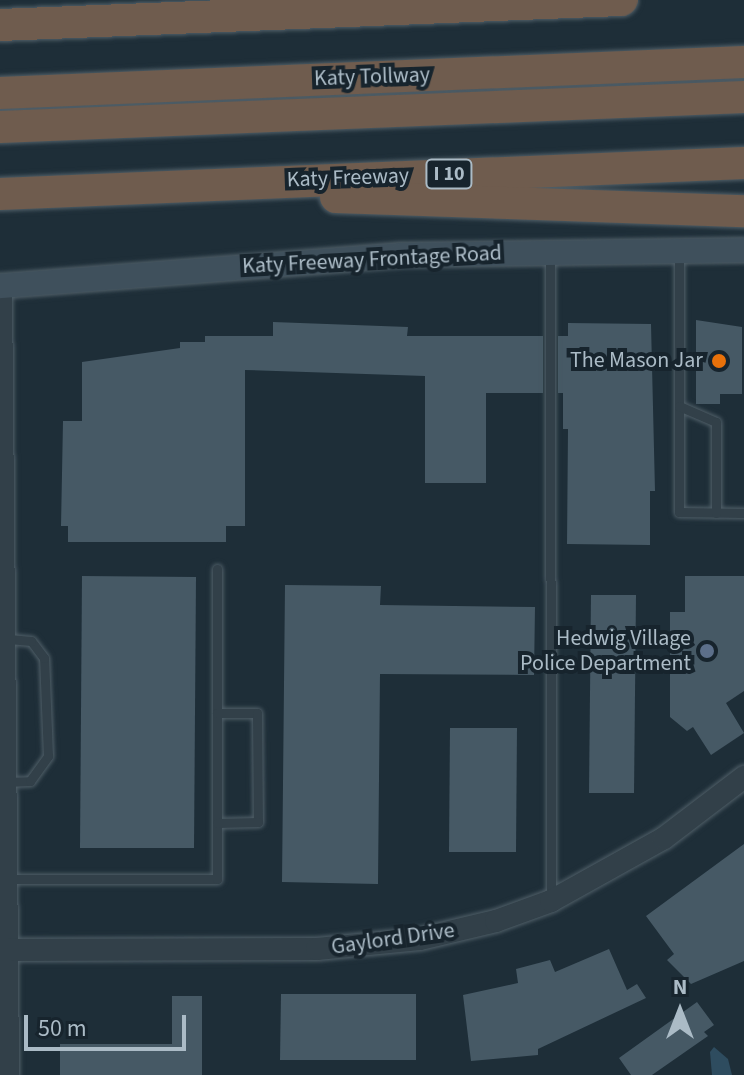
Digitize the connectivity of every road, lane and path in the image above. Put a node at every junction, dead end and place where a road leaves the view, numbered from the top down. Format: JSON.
{"nodes":[{"id":1,"x":621,"y":0,"type":"edge"},
{"id":2,"x":0,"y":25,"type":"edge"},
{"id":3,"x":744,"y":62,"type":"edge"},
{"id":4,"x":0,"y":93,"type":"edge"},
{"id":5,"x":744,"y":97,"type":"edge"},
{"id":6,"x":0,"y":127,"type":"edge"},
{"id":7,"x":744,"y":163,"type":"edge"},
{"id":8,"x":153,"y":187,"type":"junction"},
{"id":9,"x":0,"y":194,"type":"edge"},
{"id":10,"x":744,"y":211,"type":"edge"},
{"id":11,"x":744,"y":250,"type":"edge"},
{"id":12,"x":679,"y":251,"type":"junction"},
{"id":13,"x":550,"y":253,"type":"junction"},
{"id":14,"x":0,"y":286,"type":"edge"},
{"id":15,"x":679,"y":406,"type":"junction"},
{"id":16,"x":716,"y":513,"type":"junction"},
{"id":17,"x":744,"y":513,"type":"edge"},
{"id":18,"x":217,"y":569,"type":"dead end"},
{"id":19,"x":2,"y":639,"type":"edge"},
{"id":20,"x":217,"y":713,"type":"junction"},
{"id":21,"x":744,"y":777,"type":"edge"},
{"id":22,"x":5,"y":782,"type":"junction"},
{"id":23,"x":217,"y":823,"type":"junction"},
{"id":24,"x":6,"y":879,"type":"junction"},
{"id":25,"x":551,"y":901,"type":"junction"},
{"id":26,"x":4,"y":950,"type":"edge"},
{"id":27,"x":8,"y":1075,"type":"edge"}],
"edges":[{"from":1,"to":2,"type":"highway"},
{"from":3,"to":4,"type":"highway","name":"Katy Tollway"},
{"from":5,"to":6,"type":"highway","name":"Katy Tollway"},
{"from":7,"to":8,"type":"highway","name":"Katy Freeway","number":"I 10"},
{"from":8,"to":9,"type":"highway","name":"Katy Freeway","number":"I 10"},
{"from":8,"to":10,"type":"highway"},
{"from":11,"to":12,"type":"main road","name":"Katy Freeway Frontage Road"},
{"from":12,"to":13,"type":"main road","name":"Katy Freeway Frontage Road"},
{"from":12,"to":15,"type":"lane"},
{"from":13,"to":14,"type":"main road","name":"Katy Freeway Frontage Road"},
{"from":13,"to":25,"type":"lane"},
{"from":14,"to":19,"type":"street"},
{"from":15,"to":16,"type":"lane"},
{"from":15,"to":16,"type":"lane"},
{"from":16,"to":17,"type":"lane"},
{"from":18,"to":20,"type":"lane"},
{"from":19,"to":22,"type":"street"},
{"from":19,"to":22,"type":"lane"},
{"from":20,"to":23,"type":"lane"},
{"from":20,"to":23,"type":"lane"},
{"from":21,"to":25,"type":"street","name":"Gaylord Drive"},
{"from":22,"to":24,"type":"street"},
{"from":23,"to":24,"type":"lane"},
{"from":24,"to":26,"type":"street"},
{"from":25,"to":26,"type":"street","name":"Gaylord Drive"},
{"from":26,"to":27,"type":"street"}]}
